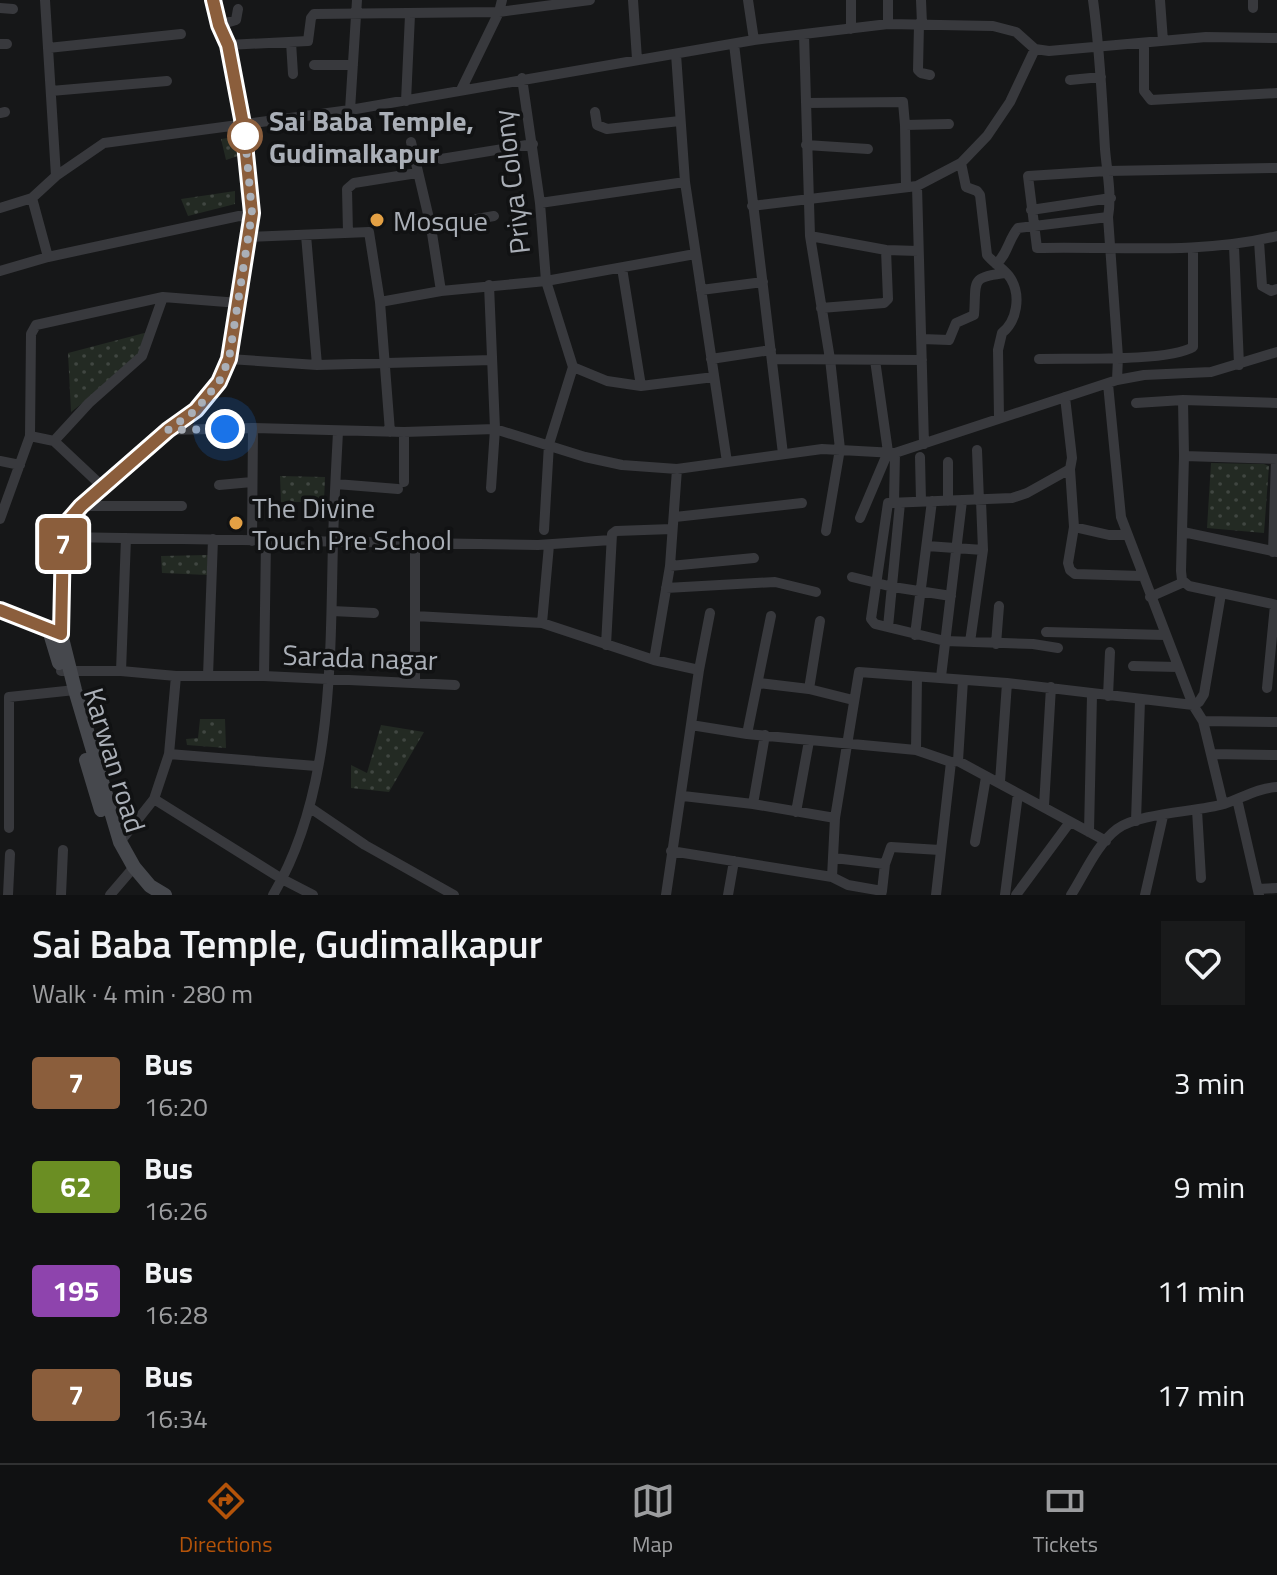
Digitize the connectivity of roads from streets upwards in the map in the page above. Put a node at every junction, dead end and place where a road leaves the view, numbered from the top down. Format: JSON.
{"nodes":[{"id":1,"x":45,"y":0,"type":"edge"},
{"id":2,"x":213,"y":0,"type":"edge"},
{"id":3,"x":357,"y":0,"type":"edge"},
{"id":4,"x":502,"y":0,"type":"edge"},
{"id":5,"x":590,"y":0,"type":"edge"},
{"id":6,"x":633,"y":0,"type":"edge"},
{"id":7,"x":748,"y":0,"type":"edge"},
{"id":8,"x":851,"y":0,"type":"edge"},
{"id":9,"x":888,"y":0,"type":"edge"},
{"id":10,"x":921,"y":0,"type":"edge"},
{"id":11,"x":1093,"y":0,"type":"edge"},
{"id":12,"x":1160,"y":0,"type":"edge"},
{"id":13,"x":0,"y":8,"type":"edge"},
{"id":14,"x":13,"y":9,"type":"dead end"},
{"id":15,"x":238,"y":9,"type":"dead end"},
{"id":16,"x":499,"y":12,"type":"junction"},
{"id":17,"x":356,"y":15,"type":"junction"},
{"id":18,"x":410,"y":15,"type":"junction"},
{"id":19,"x":888,"y":24,"type":"junction"},
{"id":20,"x":920,"y":24,"type":"junction"},
{"id":21,"x":219,"y":25,"type":"junction"},
{"id":22,"x":851,"y":29,"type":"junction"},
{"id":23,"x":181,"y":34,"type":"dead end"},
{"id":24,"x":804,"y":34,"type":"junction"},
{"id":25,"x":1277,"y":38,"type":"edge"},
{"id":26,"x":754,"y":40,"type":"junction"},
{"id":27,"x":1163,"y":41,"type":"junction"},
{"id":28,"x":291,"y":42,"type":"junction"},
{"id":29,"x":1144,"y":43,"type":"junction"},
{"id":30,"x":734,"y":44,"type":"junction"},
{"id":31,"x":228,"y":45,"type":"junction"},
{"id":32,"x":48,"y":48,"type":"junction"},
{"id":33,"x":1100,"y":48,"type":"junction"},
{"id":34,"x":1035,"y":49,"type":"junction"},
{"id":35,"x":676,"y":54,"type":"junction"},
{"id":36,"x":637,"y":59,"type":"junction"},
{"id":37,"x":314,"y":65,"type":"dead end"},
{"id":38,"x":353,"y":65,"type":"junction"},
{"id":39,"x":293,"y":74,"type":"dead end"},
{"id":40,"x":930,"y":75,"type":"dead end"},
{"id":41,"x":1101,"y":77,"type":"junction"},
{"id":42,"x":522,"y":78,"type":"junction"},
{"id":43,"x":1070,"y":80,"type":"dead end"},
{"id":44,"x":167,"y":81,"type":"dead end"},
{"id":45,"x":461,"y":90,"type":"junction"},
{"id":46,"x":51,"y":91,"type":"junction"},
{"id":47,"x":1277,"y":93,"type":"edge"},
{"id":48,"x":406,"y":101,"type":"junction"},
{"id":49,"x":807,"y":103,"type":"junction"},
{"id":50,"x":350,"y":110,"type":"junction"},
{"id":51,"x":595,"y":112,"type":"dead end"},
{"id":52,"x":680,"y":121,"type":"junction"},
{"id":53,"x":243,"y":124,"type":"junction"},
{"id":54,"x":949,"y":124,"type":"dead end"},
{"id":55,"x":905,"y":125,"type":"junction"},
{"id":56,"x":411,"y":142,"type":"dead end"},
{"id":57,"x":533,"y":144,"type":"junction"},
{"id":58,"x":806,"y":145,"type":"junction"},
{"id":59,"x":868,"y":149,"type":"dead end"},
{"id":60,"x":441,"y":159,"type":"dead end"},
{"id":61,"x":961,"y":163,"type":"junction"},
{"id":62,"x":1277,"y":168,"type":"edge"},
{"id":63,"x":1107,"y":171,"type":"junction"},
{"id":64,"x":417,"y":173,"type":"junction"},
{"id":65,"x":56,"y":176,"type":"junction"},
{"id":66,"x":685,"y":182,"type":"junction"},
{"id":67,"x":911,"y":186,"type":"junction"},
{"id":68,"x":32,"y":198,"type":"junction"},
{"id":69,"x":1111,"y":198,"type":"junction"},
{"id":70,"x":807,"y":200,"type":"junction"},
{"id":71,"x":540,"y":203,"type":"junction"},
{"id":72,"x":752,"y":206,"type":"junction"},
{"id":73,"x":0,"y":208,"type":"edge"},
{"id":74,"x":1031,"y":210,"type":"junction"},
{"id":75,"x":494,"y":216,"type":"dead end"},
{"id":76,"x":251,"y":217,"type":"junction"},
{"id":77,"x":1108,"y":217,"type":"junction"},
{"id":78,"x":431,"y":227,"type":"junction"},
{"id":79,"x":1035,"y":227,"type":"junction"},
{"id":80,"x":348,"y":233,"type":"junction"},
{"id":81,"x":306,"y":235,"type":"junction"},
{"id":82,"x":810,"y":236,"type":"junction"},
{"id":83,"x":1277,"y":236,"type":"edge"},
{"id":84,"x":248,"y":237,"type":"junction"},
{"id":85,"x":1259,"y":241,"type":"junction"},
{"id":86,"x":1110,"y":246,"type":"junction"},
{"id":87,"x":1234,"y":246,"type":"junction"},
{"id":88,"x":1193,"y":249,"type":"junction"},
{"id":89,"x":886,"y":250,"type":"junction"},
{"id":90,"x":918,"y":251,"type":"junction"},
{"id":91,"x":695,"y":254,"type":"junction"},
{"id":92,"x":48,"y":257,"type":"junction"},
{"id":93,"x":996,"y":264,"type":"junction"},
{"id":94,"x":622,"y":268,"type":"junction"},
{"id":95,"x":0,"y":271,"type":"edge"},
{"id":96,"x":1006,"y":273,"type":"junction"},
{"id":97,"x":546,"y":281,"type":"junction"},
{"id":98,"x":763,"y":282,"type":"junction"},
{"id":99,"x":489,"y":285,"type":"junction"},
{"id":100,"x":1277,"y":289,"type":"edge"},
{"id":101,"x":701,"y":290,"type":"junction"},
{"id":102,"x":441,"y":291,"type":"junction"},
{"id":103,"x":163,"y":297,"type":"junction"},
{"id":104,"x":380,"y":302,"type":"junction"},
{"id":105,"x":239,"y":303,"type":"junction"},
{"id":106,"x":821,"y":308,"type":"junction"},
{"id":107,"x":922,"y":339,"type":"junction"},
{"id":108,"x":1277,"y":352,"type":"edge"},
{"id":109,"x":771,"y":354,"type":"junction"},
{"id":110,"x":1118,"y":357,"type":"junction"},
{"id":111,"x":229,"y":359,"type":"junction"},
{"id":112,"x":711,"y":359,"type":"junction"},
{"id":113,"x":830,"y":359,"type":"junction"},
{"id":114,"x":1039,"y":359,"type":"dead end"},
{"id":115,"x":492,"y":360,"type":"junction"},
{"id":116,"x":875,"y":360,"type":"junction"},
{"id":117,"x":922,"y":360,"type":"junction"},
{"id":118,"x":317,"y":365,"type":"junction"},
{"id":119,"x":384,"y":365,"type":"junction"},
{"id":120,"x":1239,"y":365,"type":"junction"},
{"id":121,"x":573,"y":367,"type":"junction"},
{"id":122,"x":714,"y":377,"type":"junction"},
{"id":123,"x":1112,"y":382,"type":"junction"},
{"id":124,"x":641,"y":386,"type":"junction"},
{"id":125,"x":1065,"y":397,"type":"junction"},
{"id":126,"x":1183,"y":400,"type":"junction"},
{"id":127,"x":1136,"y":403,"type":"dead end"},
{"id":128,"x":1277,"y":403,"type":"edge"},
{"id":129,"x":999,"y":418,"type":"junction"},
{"id":130,"x":253,"y":428,"type":"junction"},
{"id":131,"x":495,"y":429,"type":"junction"},
{"id":132,"x":168,"y":430,"type":"junction"},
{"id":133,"x":338,"y":432,"type":"junction"},
{"id":134,"x":390,"y":432,"type":"junction"},
{"id":135,"x":404,"y":432,"type":"junction"},
{"id":136,"x":30,"y":436,"type":"junction"},
{"id":137,"x":54,"y":441,"type":"junction"},
{"id":138,"x":549,"y":444,"type":"junction"},
{"id":139,"x":924,"y":444,"type":"junction"},
{"id":140,"x":840,"y":449,"type":"junction"},
{"id":141,"x":977,"y":450,"type":"dead end"},
{"id":142,"x":891,"y":452,"type":"junction"},
{"id":143,"x":783,"y":454,"type":"junction"},
{"id":144,"x":1184,"y":456,"type":"junction"},
{"id":145,"x":920,"y":457,"type":"dead end"},
{"id":146,"x":1277,"y":459,"type":"edge"},
{"id":147,"x":0,"y":461,"type":"edge"},
{"id":148,"x":727,"y":462,"type":"junction"},
{"id":149,"x":948,"y":462,"type":"dead end"},
{"id":150,"x":20,"y":465,"type":"junction"},
{"id":151,"x":677,"y":469,"type":"junction"},
{"id":152,"x":1070,"y":469,"type":"junction"},
{"id":153,"x":252,"y":482,"type":"junction"},
{"id":154,"x":336,"y":484,"type":"junction"},
{"id":155,"x":219,"y":485,"type":"dead end"},
{"id":156,"x":104,"y":488,"type":"junction"},
{"id":157,"x":491,"y":488,"type":"dead end"},
{"id":158,"x":927,"y":501,"type":"junction"},
{"id":159,"x":948,"y":501,"type":"junction"},
{"id":160,"x":962,"y":501,"type":"junction"},
{"id":161,"x":980,"y":501,"type":"junction"},
{"id":162,"x":802,"y":503,"type":"dead end"},
{"id":163,"x":897,"y":503,"type":"junction"},
{"id":164,"x":81,"y":506,"type":"junction"},
{"id":165,"x":182,"y":506,"type":"dead end"},
{"id":166,"x":675,"y":517,"type":"junction"},
{"id":167,"x":860,"y":518,"type":"dead end"},
{"id":168,"x":0,"y":519,"type":"edge"},
{"id":169,"x":1074,"y":527,"type":"junction"},
{"id":170,"x":672,"y":529,"type":"junction"},
{"id":171,"x":544,"y":530,"type":"dead end"},
{"id":172,"x":826,"y":531,"type":"dead end"},
{"id":173,"x":1183,"y":532,"type":"junction"},
{"id":174,"x":1127,"y":535,"type":"junction"},
{"id":175,"x":63,"y":537,"type":"junction"},
{"id":176,"x":126,"y":538,"type":"junction"},
{"id":177,"x":213,"y":539,"type":"junction"},
{"id":178,"x":611,"y":540,"type":"junction"},
{"id":179,"x":252,"y":541,"type":"junction"},
{"id":180,"x":266,"y":541,"type":"junction"},
{"id":181,"x":333,"y":541,"type":"junction"},
{"id":182,"x":415,"y":543,"type":"junction"},
{"id":183,"x":549,"y":545,"type":"junction"},
{"id":184,"x":927,"y":546,"type":"junction"},
{"id":185,"x":958,"y":548,"type":"junction"},
{"id":186,"x":983,"y":550,"type":"junction"},
{"id":187,"x":1275,"y":552,"type":"edge"},
{"id":188,"x":754,"y":558,"type":"dead end"},
{"id":189,"x":670,"y":566,"type":"junction"},
{"id":190,"x":1142,"y":576,"type":"junction"},
{"id":191,"x":852,"y":577,"type":"dead end"},
{"id":192,"x":1184,"y":582,"type":"junction"},
{"id":193,"x":877,"y":583,"type":"junction"},
{"id":194,"x":893,"y":587,"type":"junction"},
{"id":195,"x":666,"y":588,"type":"junction"},
{"id":196,"x":816,"y":592,"type":"dead end"},
{"id":197,"x":921,"y":592,"type":"junction"},
{"id":198,"x":1221,"y":594,"type":"junction"},
{"id":199,"x":951,"y":596,"type":"junction"},
{"id":200,"x":1150,"y":597,"type":"junction"},
{"id":201,"x":1276,"y":605,"type":"edge"},
{"id":202,"x":999,"y":606,"type":"dead end"},
{"id":203,"x":0,"y":610,"type":"edge"},
{"id":204,"x":332,"y":611,"type":"junction"},
{"id":205,"x":374,"y":613,"type":"dead end"},
{"id":206,"x":710,"y":613,"type":"dead end"},
{"id":207,"x":415,"y":616,"type":"junction"},
{"id":208,"x":771,"y":616,"type":"dead end"},
{"id":209,"x":820,"y":621,"type":"dead end"},
{"id":210,"x":542,"y":623,"type":"junction"},
{"id":211,"x":888,"y":627,"type":"junction"},
{"id":212,"x":55,"y":632,"type":"junction"},
{"id":213,"x":1046,"y":632,"type":"dead end"},
{"id":214,"x":915,"y":635,"type":"junction"},
{"id":215,"x":1165,"y":635,"type":"junction"},
{"id":216,"x":945,"y":641,"type":"junction"},
{"id":217,"x":970,"y":642,"type":"junction"},
{"id":218,"x":996,"y":644,"type":"junction"},
{"id":219,"x":606,"y":645,"type":"junction"},
{"id":220,"x":1058,"y":648,"type":"dead end"},
{"id":221,"x":1110,"y":652,"type":"dead end"},
{"id":222,"x":654,"y":660,"type":"junction"},
{"id":223,"x":1273,"y":665,"type":"edge"},
{"id":224,"x":1133,"y":666,"type":"dead end"},
{"id":225,"x":1178,"y":667,"type":"junction"},
{"id":226,"x":66,"y":670,"type":"junction"},
{"id":227,"x":699,"y":670,"type":"junction"},
{"id":228,"x":121,"y":671,"type":"junction"},
{"id":229,"x":176,"y":676,"type":"junction"},
{"id":230,"x":208,"y":676,"type":"junction"},
{"id":231,"x":264,"y":676,"type":"junction"},
{"id":232,"x":917,"y":677,"type":"junction"},
{"id":233,"x":941,"y":677,"type":"junction"},
{"id":234,"x":331,"y":680,"type":"junction"},
{"id":235,"x":963,"y":680,"type":"junction"},
{"id":236,"x":415,"y":683,"type":"junction"},
{"id":237,"x":759,"y":683,"type":"junction"},
{"id":238,"x":1007,"y":683,"type":"junction"},
{"id":239,"x":455,"y":685,"type":"dead end"},
{"id":240,"x":1051,"y":687,"type":"junction"},
{"id":241,"x":1267,"y":688,"type":"dead end"},
{"id":242,"x":809,"y":689,"type":"junction"},
{"id":243,"x":71,"y":691,"type":"junction"},
{"id":244,"x":1092,"y":695,"type":"junction"},
{"id":245,"x":1108,"y":696,"type":"junction"},
{"id":246,"x":853,"y":700,"type":"junction"},
{"id":247,"x":1140,"y":700,"type":"junction"},
{"id":248,"x":1193,"y":705,"type":"junction"},
{"id":249,"x":1203,"y":721,"type":"junction"},
{"id":250,"x":1277,"y":722,"type":"edge"},
{"id":251,"x":691,"y":725,"type":"junction"},
{"id":252,"x":747,"y":734,"type":"junction"},
{"id":253,"x":765,"y":735,"type":"junction"},
{"id":254,"x":809,"y":741,"type":"junction"},
{"id":255,"x":847,"y":744,"type":"junction"},
{"id":256,"x":916,"y":750,"type":"junction"},
{"id":257,"x":169,"y":754,"type":"junction"},
{"id":258,"x":1211,"y":754,"type":"junction"},
{"id":259,"x":1277,"y":755,"type":"edge"},
{"id":260,"x":955,"y":762,"type":"junction"},
{"id":261,"x":316,"y":766,"type":"junction"},
{"id":262,"x":986,"y":777,"type":"junction"},
{"id":263,"x":1000,"y":782,"type":"junction"},
{"id":264,"x":1277,"y":787,"type":"edge"},
{"id":265,"x":1018,"y":794,"type":"junction"},
{"id":266,"x":683,"y":796,"type":"junction"},
{"id":267,"x":154,"y":799,"type":"junction"},
{"id":268,"x":1237,"y":799,"type":"junction"},
{"id":269,"x":753,"y":804,"type":"junction"},
{"id":270,"x":1223,"y":804,"type":"junction"},
{"id":271,"x":1044,"y":806,"type":"junction"},
{"id":272,"x":309,"y":807,"type":"junction"},
{"id":273,"x":1197,"y":810,"type":"junction"},
{"id":274,"x":796,"y":812,"type":"junction"},
{"id":275,"x":1163,"y":816,"type":"junction"},
{"id":276,"x":835,"y":818,"type":"junction"},
{"id":277,"x":1136,"y":821,"type":"junction"},
{"id":278,"x":1070,"y":822,"type":"junction"},
{"id":279,"x":9,"y":828,"type":"dead end"},
{"id":280,"x":1089,"y":832,"type":"junction"},
{"id":281,"x":1106,"y":841,"type":"junction"},
{"id":282,"x":120,"y":842,"type":"junction"},
{"id":283,"x":975,"y":842,"type":"dead end"},
{"id":284,"x":63,"y":850,"type":"dead end"},
{"id":285,"x":940,"y":850,"type":"junction"},
{"id":286,"x":671,"y":851,"type":"junction"},
{"id":287,"x":10,"y":854,"type":"dead end"},
{"id":288,"x":834,"y":858,"type":"junction"},
{"id":289,"x":734,"y":861,"type":"junction"},
{"id":290,"x":885,"y":864,"type":"junction"},
{"id":291,"x":130,"y":870,"type":"junction"},
{"id":292,"x":832,"y":877,"type":"junction"},
{"id":293,"x":1201,"y":878,"type":"dead end"},
{"id":294,"x":282,"y":879,"type":"junction"},
{"id":295,"x":1277,"y":888,"type":"edge"},
{"id":296,"x":434,"y":891,"type":"edge"},
{"id":297,"x":1259,"y":892,"type":"edge"},
{"id":298,"x":881,"y":893,"type":"edge"},
{"id":299,"x":8,"y":895,"type":"edge"},
{"id":300,"x":61,"y":895,"type":"edge"},
{"id":301,"x":110,"y":895,"type":"edge"},
{"id":302,"x":149,"y":895,"type":"edge"},
{"id":303,"x":165,"y":895,"type":"edge"},
{"id":304,"x":273,"y":895,"type":"edge"},
{"id":305,"x":313,"y":895,"type":"edge"},
{"id":306,"x":454,"y":895,"type":"edge"},
{"id":307,"x":666,"y":895,"type":"edge"},
{"id":308,"x":728,"y":895,"type":"edge"},
{"id":309,"x":936,"y":895,"type":"edge"},
{"id":310,"x":1005,"y":895,"type":"edge"},
{"id":311,"x":1016,"y":895,"type":"edge"},
{"id":312,"x":1071,"y":895,"type":"edge"},
{"id":313,"x":1145,"y":895,"type":"edge"}],
"edges":[{"from":1,"to":32,"type":"street"},
{"from":2,"to":21,"type":"street"},
{"from":3,"to":17,"type":"street"},
{"from":4,"to":16,"type":"street"},
{"from":5,"to":16,"type":"street"},
{"from":6,"to":36,"type":"street"},
{"from":7,"to":26,"type":"street"},
{"from":8,"to":22,"type":"street"},
{"from":9,"to":19,"type":"street"},
{"from":10,"to":20,"type":"street"},
{"from":11,"to":33,"type":"street"},
{"from":12,"to":27,"type":"street"},
{"from":13,"to":14,"type":"street"},
{"from":15,"to":21,"type":"street"},
{"from":16,"to":18,"type":"street"},
{"from":16,"to":45,"type":"street"},
{"from":17,"to":18,"type":"street"},
{"from":17,"to":28,"type":"street"},
{"from":17,"to":38,"type":"street"},
{"from":18,"to":48,"type":"street"},
{"from":19,"to":20,"type":"street"},
{"from":19,"to":22,"type":"street"},
{"from":20,"to":34,"type":"street"},
{"from":20,"to":40,"type":"street"},
{"from":21,"to":31,"type":"street"},
{"from":22,"to":24,"type":"street"},
{"from":23,"to":32,"type":"street"},
{"from":24,"to":26,"type":"street"},
{"from":24,"to":49,"type":"street"},
{"from":25,"to":27,"type":"street"},
{"from":26,"to":30,"type":"street"},
{"from":27,"to":29,"type":"street"},
{"from":28,"to":31,"type":"street"},
{"from":28,"to":39,"type":"street"},
{"from":29,"to":33,"type":"street"},
{"from":29,"to":47,"type":"street"},
{"from":30,"to":35,"type":"street"},
{"from":30,"to":72,"type":"street"},
{"from":31,"to":53,"type":"street"},
{"from":32,"to":46,"type":"street"},
{"from":33,"to":34,"type":"street"},
{"from":33,"to":41,"type":"street"},
{"from":34,"to":61,"type":"street"},
{"from":35,"to":36,"type":"street"},
{"from":35,"to":52,"type":"street"},
{"from":36,"to":42,"type":"street"},
{"from":37,"to":38,"type":"street"},
{"from":38,"to":50,"type":"street"},
{"from":41,"to":43,"type":"street"},
{"from":41,"to":63,"type":"street"},
{"from":42,"to":45,"type":"street"},
{"from":42,"to":57,"type":"street","name":"Priya Colony"},
{"from":44,"to":46,"type":"street"},
{"from":45,"to":48,"type":"street"},
{"from":46,"to":65,"type":"street"},
{"from":48,"to":50,"type":"street"},
{"from":49,"to":55,"type":"street"},
{"from":49,"to":58,"type":"street"},
{"from":50,"to":53,"type":"street"},
{"from":51,"to":52,"type":"street"},
{"from":52,"to":66,"type":"street"},
{"from":53,"to":65,"type":"street"},
{"from":53,"to":76,"type":"street"},
{"from":54,"to":55,"type":"street"},
{"from":55,"to":67,"type":"street"},
{"from":56,"to":64,"type":"street"},
{"from":57,"to":60,"type":"street"},
{"from":57,"to":71,"type":"street","name":"Priya Colony"},
{"from":58,"to":59,"type":"street"},
{"from":58,"to":70,"type":"street"},
{"from":61,"to":67,"type":"street"},
{"from":61,"to":93,"type":"street"},
{"from":62,"to":63,"type":"street"},
{"from":63,"to":69,"type":"street"},
{"from":63,"to":74,"type":"street"},
{"from":64,"to":78,"type":"street"},
{"from":64,"to":80,"type":"street"},
{"from":65,"to":68,"type":"street"},
{"from":66,"to":71,"type":"street"},
{"from":66,"to":91,"type":"street"},
{"from":67,"to":70,"type":"street"},
{"from":67,"to":90,"type":"street"},
{"from":68,"to":73,"type":"street"},
{"from":68,"to":92,"type":"street"},
{"from":69,"to":74,"type":"street"},
{"from":69,"to":77,"type":"street"},
{"from":70,"to":72,"type":"street"},
{"from":70,"to":82,"type":"street"},
{"from":71,"to":97,"type":"street","name":"Priya Colony"},
{"from":72,"to":98,"type":"street"},
{"from":74,"to":79,"type":"street"},
{"from":75,"to":78,"type":"street","name":"Priya Colony"},
{"from":76,"to":84,"type":"street"},
{"from":76,"to":92,"type":"street"},
{"from":77,"to":79,"type":"street"},
{"from":77,"to":86,"type":"street"},
{"from":78,"to":102,"type":"street"},
{"from":79,"to":86,"type":"street"},
{"from":79,"to":93,"type":"street"},
{"from":80,"to":81,"type":"street"},
{"from":80,"to":104,"type":"street"},
{"from":81,"to":84,"type":"street"},
{"from":81,"to":118,"type":"street"},
{"from":82,"to":89,"type":"street"},
{"from":82,"to":106,"type":"street"},
{"from":83,"to":85,"type":"street"},
{"from":84,"to":105,"type":"street"},
{"from":85,"to":87,"type":"street"},
{"from":85,"to":100,"type":"street"},
{"from":86,"to":88,"type":"street"},
{"from":86,"to":110,"type":"street"},
{"from":87,"to":88,"type":"street"},
{"from":87,"to":120,"type":"street"},
{"from":88,"to":110,"type":"street"},
{"from":89,"to":90,"type":"street"},
{"from":89,"to":106,"type":"street"},
{"from":90,"to":107,"type":"street"},
{"from":91,"to":94,"type":"street"},
{"from":91,"to":101,"type":"street"},
{"from":92,"to":95,"type":"street"},
{"from":93,"to":96,"type":"street"},
{"from":94,"to":97,"type":"street"},
{"from":94,"to":124,"type":"street"},
{"from":96,"to":107,"type":"street"},
{"from":96,"to":129,"type":"street"},
{"from":97,"to":99,"type":"street","name":"Priya Colony"},
{"from":97,"to":121,"type":"street","name":"Priya Colony"},
{"from":98,"to":101,"type":"street"},
{"from":98,"to":109,"type":"street"},
{"from":99,"to":102,"type":"street","name":"Priya Colony"},
{"from":99,"to":115,"type":"street"},
{"from":101,"to":112,"type":"street"},
{"from":102,"to":104,"type":"street","name":"Priya Colony"},
{"from":103,"to":105,"type":"street"},
{"from":103,"to":136,"type":"street"},
{"from":103,"to":137,"type":"street"},
{"from":104,"to":119,"type":"street"},
{"from":105,"to":111,"type":"street"},
{"from":106,"to":113,"type":"street"},
{"from":107,"to":117,"type":"street"},
{"from":108,"to":120,"type":"street"},
{"from":109,"to":112,"type":"street"},
{"from":109,"to":113,"type":"street"},
{"from":109,"to":143,"type":"street"},
{"from":110,"to":114,"type":"street"},
{"from":110,"to":123,"type":"street"},
{"from":111,"to":118,"type":"street"},
{"from":111,"to":132,"type":"street"},
{"from":112,"to":122,"type":"street"},
{"from":113,"to":116,"type":"street"},
{"from":113,"to":140,"type":"street"},
{"from":115,"to":119,"type":"street"},
{"from":115,"to":131,"type":"street"},
{"from":116,"to":117,"type":"street"},
{"from":116,"to":142,"type":"street"},
{"from":117,"to":139,"type":"street"},
{"from":118,"to":119,"type":"street"},
{"from":119,"to":134,"type":"street"},
{"from":120,"to":123,"type":"street"},
{"from":121,"to":124,"type":"street"},
{"from":121,"to":138,"type":"street"},
{"from":122,"to":124,"type":"street"},
{"from":122,"to":148,"type":"street"},
{"from":123,"to":125,"type":"street"},
{"from":123,"to":174,"type":"street"},
{"from":125,"to":129,"type":"street"},
{"from":125,"to":152,"type":"street"},
{"from":126,"to":127,"type":"street"},
{"from":126,"to":128,"type":"street"},
{"from":126,"to":144,"type":"street"},
{"from":129,"to":139,"type":"street"},
{"from":130,"to":132,"type":"street"},
{"from":130,"to":133,"type":"street"},
{"from":130,"to":153,"type":"street"},
{"from":131,"to":135,"type":"street"},
{"from":131,"to":138,"type":"street"},
{"from":131,"to":157,"type":"street"},
{"from":132,"to":156,"type":"street"},
{"from":133,"to":134,"type":"street"},
{"from":133,"to":154,"type":"street"},
{"from":134,"to":135,"type":"street"},
{"from":135,"to":154,"type":"street"},
{"from":136,"to":137,"type":"street"},
{"from":136,"to":150,"type":"street"},
{"from":137,"to":156,"type":"street"},
{"from":138,"to":151,"type":"street"},
{"from":138,"to":171,"type":"street"},
{"from":139,"to":142,"type":"street"},
{"from":140,"to":142,"type":"street"},
{"from":140,"to":143,"type":"street"},
{"from":140,"to":172,"type":"street"},
{"from":141,"to":161,"type":"street"},
{"from":142,"to":163,"type":"street"},
{"from":142,"to":167,"type":"street"},
{"from":143,"to":148,"type":"street"},
{"from":144,"to":146,"type":"street"},
{"from":144,"to":173,"type":"street"},
{"from":145,"to":158,"type":"street"},
{"from":146,"to":187,"type":"street"},
{"from":147,"to":150,"type":"street"},
{"from":148,"to":151,"type":"street"},
{"from":149,"to":159,"type":"street"},
{"from":150,"to":168,"type":"street"},
{"from":151,"to":166,"type":"street"},
{"from":152,"to":161,"type":"street"},
{"from":152,"to":169,"type":"street"},
{"from":153,"to":155,"type":"street"},
{"from":153,"to":179,"type":"street"},
{"from":154,"to":181,"type":"street"},
{"from":156,"to":164,"type":"street"},
{"from":158,"to":159,"type":"street"},
{"from":158,"to":163,"type":"street"},
{"from":158,"to":184,"type":"street"},
{"from":159,"to":160,"type":"street"},
{"from":160,"to":161,"type":"street"},
{"from":160,"to":185,"type":"street"},
{"from":161,"to":186,"type":"street"},
{"from":162,"to":166,"type":"street"},
{"from":163,"to":193,"type":"street"},
{"from":163,"to":194,"type":"street"},
{"from":164,"to":165,"type":"street"},
{"from":164,"to":175,"type":"street"},
{"from":166,"to":170,"type":"street"},
{"from":169,"to":174,"type":"street"},
{"from":169,"to":190,"type":"street"},
{"from":170,"to":178,"type":"street"},
{"from":170,"to":189,"type":"street"},
{"from":173,"to":187,"type":"street"},
{"from":173,"to":192,"type":"street"},
{"from":174,"to":190,"type":"street"},
{"from":175,"to":176,"type":"street"},
{"from":175,"to":212,"type":"street","name":"Karwan road"},
{"from":176,"to":177,"type":"street"},
{"from":176,"to":228,"type":"street"},
{"from":177,"to":179,"type":"street"},
{"from":177,"to":230,"type":"street"},
{"from":178,"to":183,"type":"street"},
{"from":178,"to":219,"type":"street"},
{"from":179,"to":180,"type":"street"},
{"from":180,"to":181,"type":"street"},
{"from":180,"to":231,"type":"street","name":"Sarada nagar"},
{"from":181,"to":182,"type":"street"},
{"from":181,"to":204,"type":"street"},
{"from":182,"to":183,"type":"street"},
{"from":182,"to":207,"type":"street"},
{"from":183,"to":210,"type":"street"},
{"from":184,"to":185,"type":"street"},
{"from":184,"to":197,"type":"street"},
{"from":185,"to":186,"type":"street"},
{"from":185,"to":199,"type":"street"},
{"from":186,"to":217,"type":"street"},
{"from":188,"to":189,"type":"street"},
{"from":189,"to":195,"type":"street"},
{"from":190,"to":200,"type":"street"},
{"from":191,"to":193,"type":"street"},
{"from":192,"to":198,"type":"street"},
{"from":192,"to":200,"type":"street"},
{"from":193,"to":194,"type":"street"},
{"from":193,"to":211,"type":"street"},
{"from":194,"to":197,"type":"street"},
{"from":194,"to":211,"type":"street"},
{"from":195,"to":196,"type":"street"},
{"from":195,"to":222,"type":"street"},
{"from":197,"to":199,"type":"street"},
{"from":197,"to":214,"type":"street"},
{"from":198,"to":201,"type":"street"},
{"from":198,"to":248,"type":"street"},
{"from":199,"to":216,"type":"street"},
{"from":200,"to":215,"type":"street"},
{"from":201,"to":223,"type":"street"},
{"from":202,"to":218,"type":"street"},
{"from":203,"to":212,"type":"street"},
{"from":204,"to":205,"type":"street"},
{"from":204,"to":234,"type":"street"},
{"from":206,"to":227,"type":"street"},
{"from":207,"to":210,"type":"street","name":"Sarada nagar"},
{"from":207,"to":236,"type":"street"},
{"from":208,"to":237,"type":"street"},
{"from":209,"to":242,"type":"street"},
{"from":210,"to":219,"type":"street","name":"Sarada nagar"},
{"from":211,"to":214,"type":"street"},
{"from":212,"to":226,"type":"street","name":"Karwan road"},
{"from":213,"to":215,"type":"street"},
{"from":214,"to":216,"type":"street"},
{"from":215,"to":225,"type":"street"},
{"from":216,"to":217,"type":"street"},
{"from":216,"to":233,"type":"street"},
{"from":217,"to":218,"type":"street"},
{"from":218,"to":220,"type":"street"},
{"from":219,"to":222,"type":"street","name":"Sarada nagar"},
{"from":221,"to":245,"type":"street"},
{"from":222,"to":227,"type":"street","name":"Sarada nagar"},
{"from":223,"to":241,"type":"street"},
{"from":224,"to":225,"type":"street"},
{"from":225,"to":248,"type":"street"},
{"from":226,"to":228,"type":"street","name":"Sarada nagar"},
{"from":226,"to":243,"type":"street","name":"Karwan road"},
{"from":227,"to":251,"type":"street"},
{"from":228,"to":229,"type":"street","name":"Sarada nagar"},
{"from":229,"to":230,"type":"street","name":"Sarada nagar"},
{"from":229,"to":257,"type":"street"},
{"from":230,"to":231,"type":"street","name":"Sarada nagar"},
{"from":231,"to":234,"type":"street","name":"Sarada nagar"},
{"from":232,"to":233,"type":"street"},
{"from":232,"to":246,"type":"street"},
{"from":232,"to":256,"type":"street"},
{"from":233,"to":235,"type":"street"},
{"from":234,"to":236,"type":"street","name":"Sarada nagar"},
{"from":234,"to":261,"type":"street"},
{"from":235,"to":238,"type":"street"},
{"from":235,"to":260,"type":"street"},
{"from":236,"to":239,"type":"street","name":"Sarada nagar"},
{"from":237,"to":242,"type":"street"},
{"from":237,"to":252,"type":"street"},
{"from":238,"to":240,"type":"street"},
{"from":238,"to":263,"type":"street"},
{"from":240,"to":244,"type":"street"},
{"from":240,"to":271,"type":"street"},
{"from":242,"to":246,"type":"street"},
{"from":243,"to":279,"type":"street"},
{"from":243,"to":282,"type":"street","name":"Karwan road"},
{"from":243,"to":291,"type":"street","name":"Karwan road"},
{"from":244,"to":245,"type":"street"},
{"from":244,"to":280,"type":"street"},
{"from":245,"to":247,"type":"street"},
{"from":246,"to":255,"type":"street"},
{"from":247,"to":248,"type":"street"},
{"from":247,"to":277,"type":"street"},
{"from":248,"to":249,"type":"street"},
{"from":249,"to":250,"type":"street"},
{"from":249,"to":258,"type":"street"},
{"from":251,"to":252,"type":"street"},
{"from":251,"to":266,"type":"street"},
{"from":252,"to":253,"type":"street"},
{"from":253,"to":254,"type":"street"},
{"from":253,"to":269,"type":"street"},
{"from":254,"to":255,"type":"street"},
{"from":254,"to":274,"type":"street"},
{"from":255,"to":256,"type":"street"},
{"from":255,"to":276,"type":"street"},
{"from":256,"to":260,"type":"street"},
{"from":257,"to":261,"type":"street"},
{"from":257,"to":267,"type":"street"},
{"from":258,"to":259,"type":"street"},
{"from":258,"to":270,"type":"street"},
{"from":260,"to":262,"type":"street"},
{"from":260,"to":285,"type":"street"},
{"from":261,"to":272,"type":"street"},
{"from":262,"to":263,"type":"street"},
{"from":262,"to":283,"type":"street"},
{"from":263,"to":265,"type":"street"},
{"from":264,"to":268,"type":"street"},
{"from":265,"to":271,"type":"street"},
{"from":265,"to":310,"type":"street"},
{"from":266,"to":269,"type":"street"},
{"from":266,"to":286,"type":"street"},
{"from":267,"to":282,"type":"street"},
{"from":267,"to":294,"type":"street"},
{"from":268,"to":270,"type":"street"},
{"from":268,"to":297,"type":"street"},
{"from":269,"to":274,"type":"street"},
{"from":270,"to":273,"type":"street"},
{"from":271,"to":278,"type":"street"},
{"from":272,"to":294,"type":"street"},
{"from":272,"to":296,"type":"street"},
{"from":273,"to":275,"type":"street"},
{"from":273,"to":293,"type":"street"},
{"from":274,"to":276,"type":"street"},
{"from":275,"to":277,"type":"street"},
{"from":275,"to":313,"type":"street"},
{"from":276,"to":288,"type":"street"},
{"from":277,"to":281,"type":"street"},
{"from":278,"to":280,"type":"street"},
{"from":278,"to":311,"type":"street"},
{"from":280,"to":281,"type":"street"},
{"from":281,"to":312,"type":"street"},
{"from":282,"to":291,"type":"street","name":"Karwan road"},
{"from":284,"to":300,"type":"street"},
{"from":285,"to":290,"type":"street"},
{"from":285,"to":309,"type":"street"},
{"from":286,"to":289,"type":"street"},
{"from":286,"to":307,"type":"street"},
{"from":287,"to":299,"type":"street"},
{"from":288,"to":290,"type":"street"},
{"from":288,"to":292,"type":"street"},
{"from":289,"to":292,"type":"street"},
{"from":289,"to":308,"type":"street"},
{"from":290,"to":298,"type":"street"},
{"from":291,"to":301,"type":"street"},
{"from":291,"to":302,"type":"street","name":"Karwan road"},
{"from":291,"to":303,"type":"street","name":"Karwan road"},
{"from":292,"to":298,"type":"street"},
{"from":294,"to":304,"type":"street"},
{"from":294,"to":305,"type":"street"},
{"from":295,"to":297,"type":"street"},
{"from":296,"to":306,"type":"street"}]}
